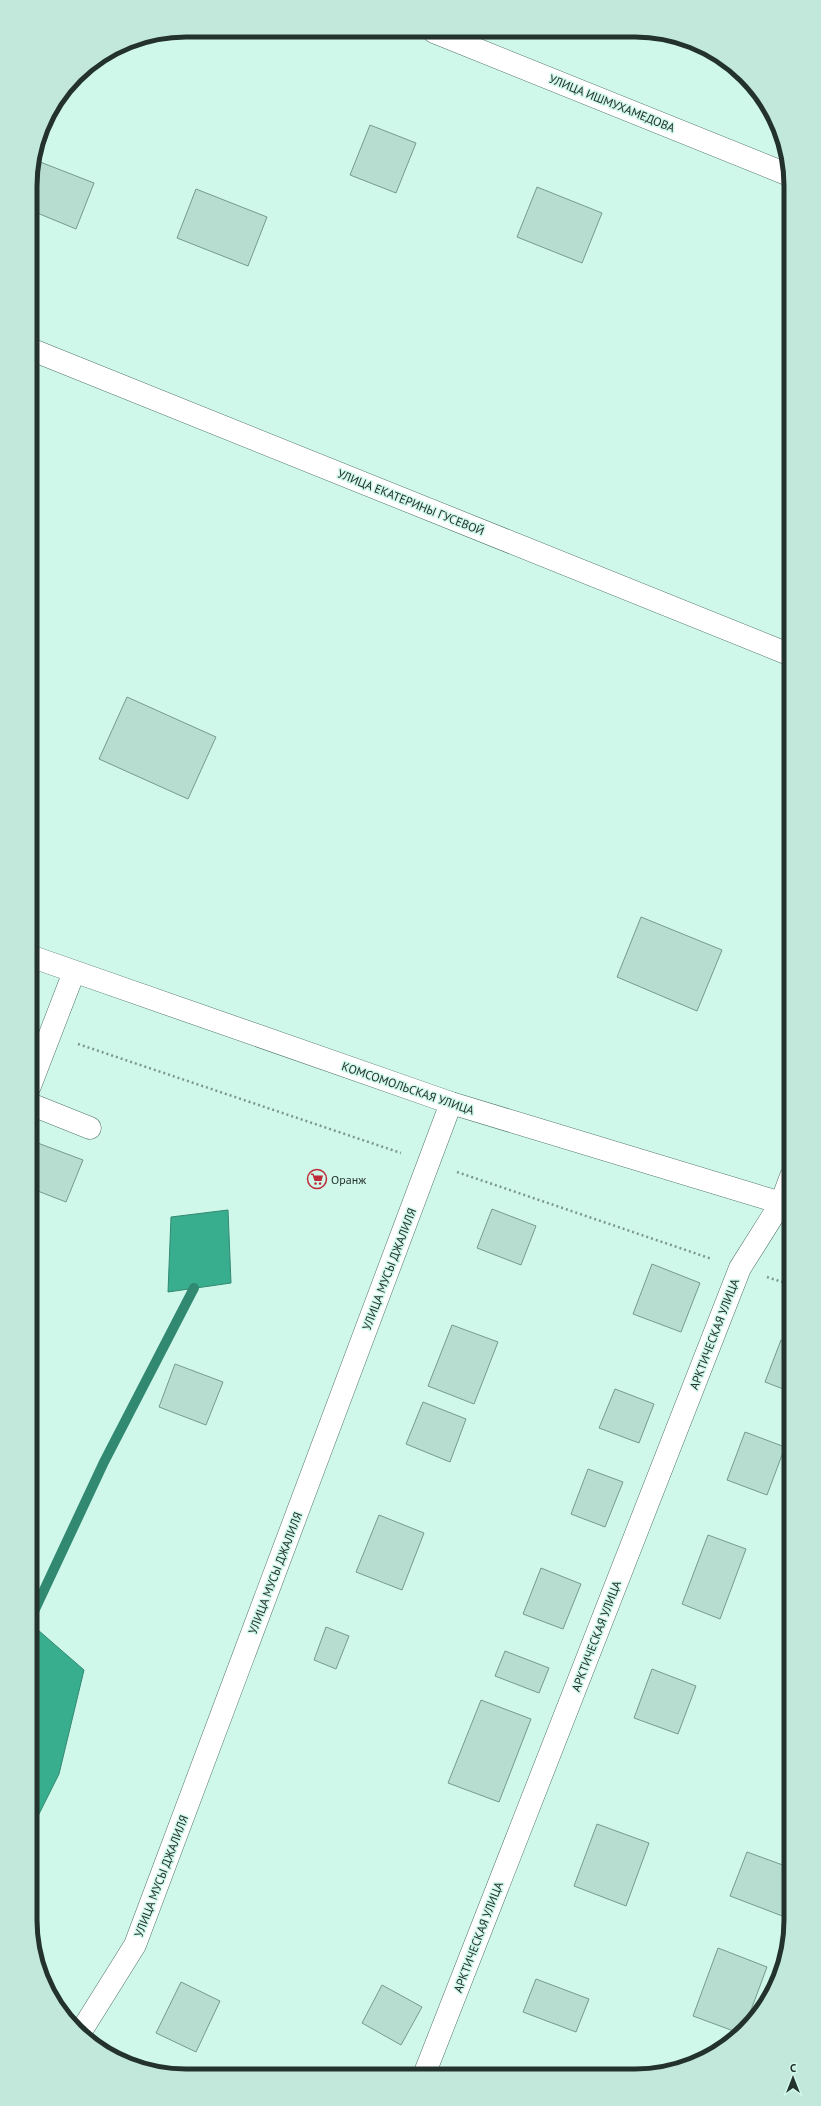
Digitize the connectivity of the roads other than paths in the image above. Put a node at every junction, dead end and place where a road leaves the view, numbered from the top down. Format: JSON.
{"nodes":[{"id":1,"x":446,"y":37,"type":"edge"},
{"id":2,"x":784,"y":172,"type":"edge"},
{"id":3,"x":37,"y":352,"type":"edge"},
{"id":4,"x":784,"y":652,"type":"edge"},
{"id":5,"x":37,"y":959,"type":"edge"},
{"id":6,"x":74,"y":972,"type":"junction"},
{"id":7,"x":37,"y":1068,"type":"edge"},
{"id":8,"x":451,"y":1103,"type":"junction"},
{"id":9,"x":37,"y":1107,"type":"edge"},
{"id":10,"x":90,"y":1128,"type":"dead end"},
{"id":11,"x":784,"y":1204,"type":"edge"},
{"id":12,"x":784,"y":1208,"type":"edge"},
{"id":13,"x":83,"y":2027,"type":"edge"},
{"id":14,"x":426,"y":2069,"type":"edge"}],
"edges":[{"from":1,"to":2,"type":"street","name":"УЛИЦА ИШМУХАМЕДОВА"},
{"from":3,"to":4,"type":"street","name":"УЛИЦА ЕКАТЕРИНЫ ГУСЕВОЙ"},
{"from":5,"to":6,"type":"street","name":"КОМСОМОЛЬСКАЯ УЛИЦА"},
{"from":6,"to":7,"type":"street"},
{"from":6,"to":8,"type":"street","name":"КОМСОМОЛЬСКАЯ УЛИЦА"},
{"from":8,"to":11,"type":"street","name":"КОМСОМОЛЬСКАЯ УЛИЦА"},
{"from":8,"to":13,"type":"street","name":"УЛИЦА МУСЫ ДЖАЛИЛЯ"},
{"from":9,"to":10,"type":"street"},
{"from":12,"to":14,"type":"street","name":"АРКТИЧЕСКАЯ УЛИЦА"}]}
